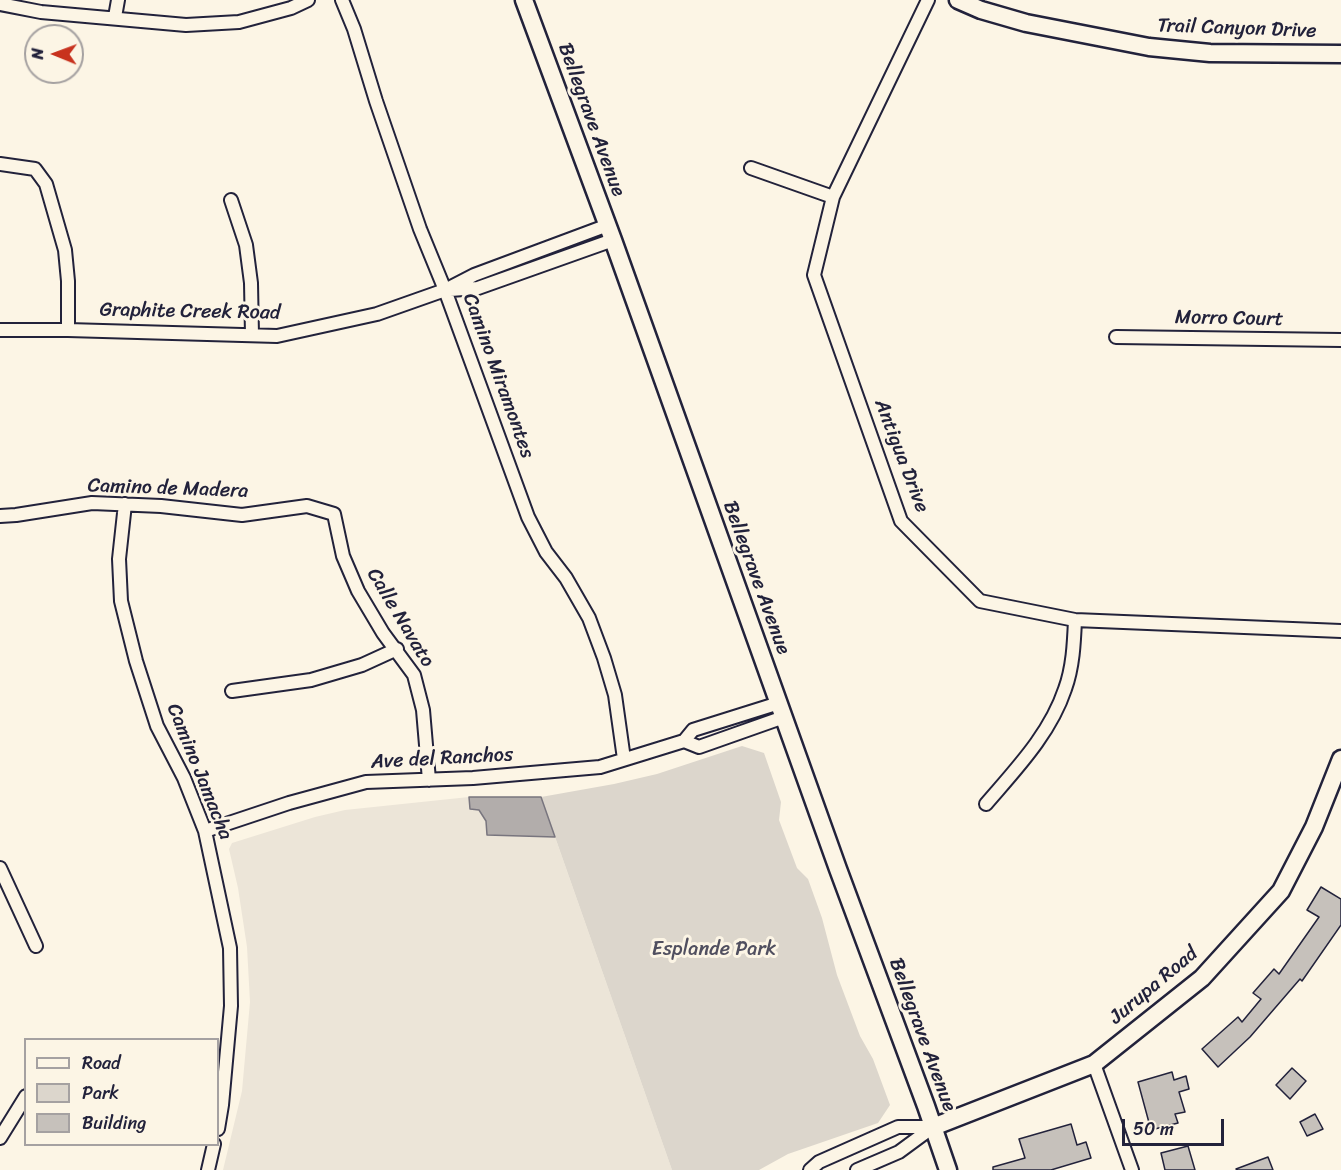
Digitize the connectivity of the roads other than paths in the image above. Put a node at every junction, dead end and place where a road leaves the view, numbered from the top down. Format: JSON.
{"nodes":[{"id":1,"x":118,"y":0,"type":"edge"},
{"id":2,"x":308,"y":0,"type":"edge"},
{"id":3,"x":342,"y":0,"type":"edge"},
{"id":4,"x":524,"y":0,"type":"edge"},
{"id":5,"x":928,"y":0,"type":"edge"},
{"id":6,"x":958,"y":0,"type":"edge"},
{"id":7,"x":0,"y":4,"type":"edge"},
{"id":8,"x":114,"y":17,"type":"junction"},
{"id":9,"x":1341,"y":54,"type":"edge"},
{"id":10,"x":0,"y":164,"type":"edge"},
{"id":11,"x":751,"y":168,"type":"dead end"},
{"id":12,"x":833,"y":196,"type":"junction"},
{"id":13,"x":231,"y":200,"type":"dead end"},
{"id":14,"x":610,"y":232,"type":"junction"},
{"id":15,"x":446,"y":290,"type":"junction"},
{"id":16,"x":0,"y":330,"type":"edge"},
{"id":17,"x":68,"y":330,"type":"junction"},
{"id":18,"x":252,"y":335,"type":"junction"},
{"id":19,"x":1116,"y":337,"type":"dead end"},
{"id":20,"x":1341,"y":340,"type":"edge"},
{"id":21,"x":125,"y":504,"type":"junction"},
{"id":22,"x":334,"y":514,"type":"joint"},
{"id":23,"x":0,"y":516,"type":"edge"},
{"id":24,"x":1075,"y":620,"type":"junction"},
{"id":25,"x":1341,"y":631,"type":"edge"},
{"id":26,"x":397,"y":650,"type":"junction"},
{"id":27,"x":232,"y":691,"type":"dead end"},
{"id":28,"x":782,"y":710,"type":"junction"},
{"id":29,"x":624,"y":759,"type":"junction"},
{"id":30,"x":1341,"y":760,"type":"edge"},
{"id":31,"x":429,"y":780,"type":"junction"},
{"id":32,"x":986,"y":804,"type":"dead end"},
{"id":33,"x":205,"y":831,"type":"junction"},
{"id":34,"x":0,"y":868,"type":"edge"},
{"id":35,"x":36,"y":946,"type":"dead end"},
{"id":36,"x":1094,"y":1064,"type":"junction"},
{"id":37,"x":24,"y":1099,"type":"edge"},
{"id":38,"x":219,"y":1123,"type":"edge"},
{"id":39,"x":933,"y":1127,"type":"junction"},
{"id":40,"x":0,"y":1138,"type":"edge"},
{"id":41,"x":214,"y":1146,"type":"edge"},
{"id":42,"x":208,"y":1170,"type":"edge"},
{"id":43,"x":810,"y":1170,"type":"edge"},
{"id":44,"x":857,"y":1170,"type":"edge"},
{"id":45,"x":948,"y":1170,"type":"edge"},
{"id":46,"x":1132,"y":1170,"type":"edge"}],
"edges":[{"from":1,"to":8,"type":"street"},
{"from":2,"to":8,"type":"street"},
{"from":3,"to":15,"type":"street","name":"Camino Miramontes"},
{"from":4,"to":14,"type":"main road","name":"Bellegrave Avenue"},
{"from":5,"to":12,"type":"street","name":"Antigua Drive"},
{"from":6,"to":9,"type":"main road","name":"Trail Canyon Drive"},
{"from":7,"to":8,"type":"street"},
{"from":10,"to":17,"type":"street"},
{"from":11,"to":12,"type":"street"},
{"from":12,"to":24,"type":"street","name":"Antigua Drive"},
{"from":13,"to":18,"type":"street"},
{"from":14,"to":15,"type":"street","name":"Graphite Creek Road"},
{"from":14,"to":28,"type":"main road","name":"Bellegrave Avenue"},
{"from":15,"to":18,"type":"street","name":"Graphite Creek Road"},
{"from":15,"to":29,"type":"street","name":"Camino Miramontes"},
{"from":16,"to":17,"type":"street","name":"Graphite Creek Road"},
{"from":17,"to":18,"type":"street","name":"Graphite Creek Road"},
{"from":19,"to":20,"type":"street","name":"Morro Court"},
{"from":21,"to":22,"type":"street","name":"Camino de Madera"},
{"from":21,"to":23,"type":"street","name":"Camino de Madera"},
{"from":21,"to":33,"type":"street","name":"Camino Jamacha"},
{"from":22,"to":26,"type":"street","name":"Calle Navato"},
{"from":24,"to":25,"type":"street","name":"Antigua Drive"},
{"from":24,"to":32,"type":"street"},
{"from":26,"to":27,"type":"street"},
{"from":26,"to":31,"type":"street","name":"Calle Navato"},
{"from":28,"to":29,"type":"street","name":"Ave del Ranchos"},
{"from":28,"to":39,"type":"main road","name":"Bellegrave Avenue"},
{"from":29,"to":31,"type":"street","name":"Ave del Ranchos"},
{"from":30,"to":36,"type":"main road","name":"Jurupa Road"},
{"from":31,"to":33,"type":"street","name":"Ave del Ranchos"},
{"from":33,"to":38,"type":"street","name":"Camino Jamacha"},
{"from":34,"to":35,"type":"street"},
{"from":36,"to":39,"type":"main road","name":"Jurupa Road"},
{"from":36,"to":46,"type":"street"},
{"from":37,"to":40,"type":"street"},
{"from":39,"to":43,"type":"street"},
{"from":39,"to":44,"type":"street"},
{"from":39,"to":45,"type":"main road","name":"Bellegrave Avenue"},
{"from":41,"to":42,"type":"street"}]}
